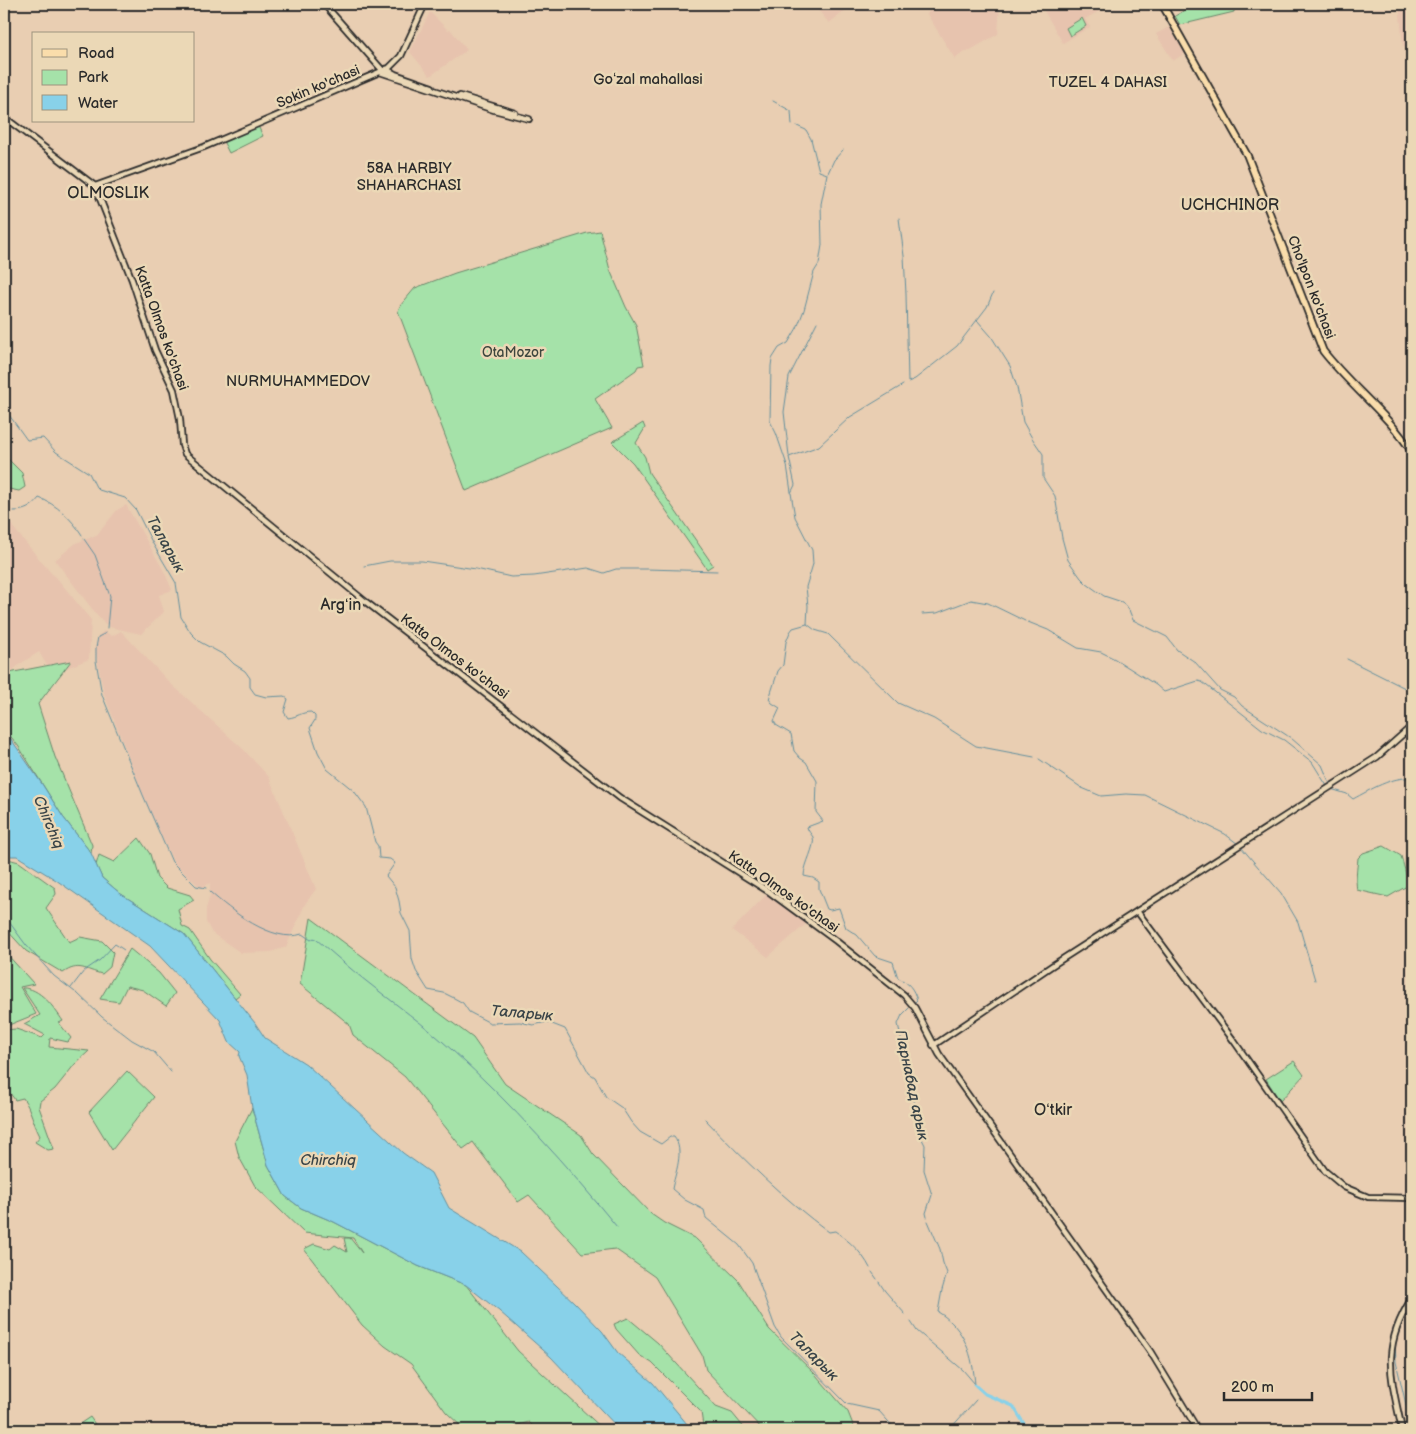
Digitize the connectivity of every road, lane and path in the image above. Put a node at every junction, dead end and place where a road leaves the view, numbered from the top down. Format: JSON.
{"nodes":[{"id":1,"x":324,"y":4,"type":"edge"},
{"id":2,"x":425,"y":4,"type":"edge"},
{"id":3,"x":1162,"y":4,"type":"edge"},
{"id":4,"x":383,"y":71,"type":"junction"},
{"id":5,"x":4,"y":117,"type":"edge"},
{"id":6,"x":95,"y":186,"type":"junction"},
{"id":7,"x":1412,"y":452,"type":"edge"},
{"id":8,"x":1412,"y":726,"type":"edge"},
{"id":9,"x":1137,"y":911,"type":"junction"},
{"id":10,"x":933,"y":1045,"type":"junction"},
{"id":11,"x":1412,"y":1198,"type":"edge"},
{"id":12,"x":1412,"y":1284,"type":"edge"},
{"id":13,"x":1412,"y":1299,"type":"edge"},
{"id":14,"x":1198,"y":1430,"type":"edge"},
{"id":15,"x":1402,"y":1430,"type":"edge"}],
"edges":[{"from":1,"to":4,"type":"street"},
{"from":2,"to":4,"type":"street","name":"Sokin ko'chasi"},
{"from":3,"to":7,"type":"main road","name":"Cho'lpon ko'chasi"},
{"from":4,"to":4,"type":"street"},
{"from":4,"to":6,"type":"street","name":"Sokin ko'chasi"},
{"from":5,"to":6,"type":"street"},
{"from":6,"to":10,"type":"street","name":"Katta Olmos ko'chasi"},
{"from":8,"to":9,"type":"street"},
{"from":9,"to":10,"type":"street"},
{"from":9,"to":11,"type":"street"},
{"from":10,"to":14,"type":"street","name":"Katta Olmos ko'chasi"},
{"from":12,"to":13,"type":"main road"},
{"from":13,"to":15,"type":"street"}]}
